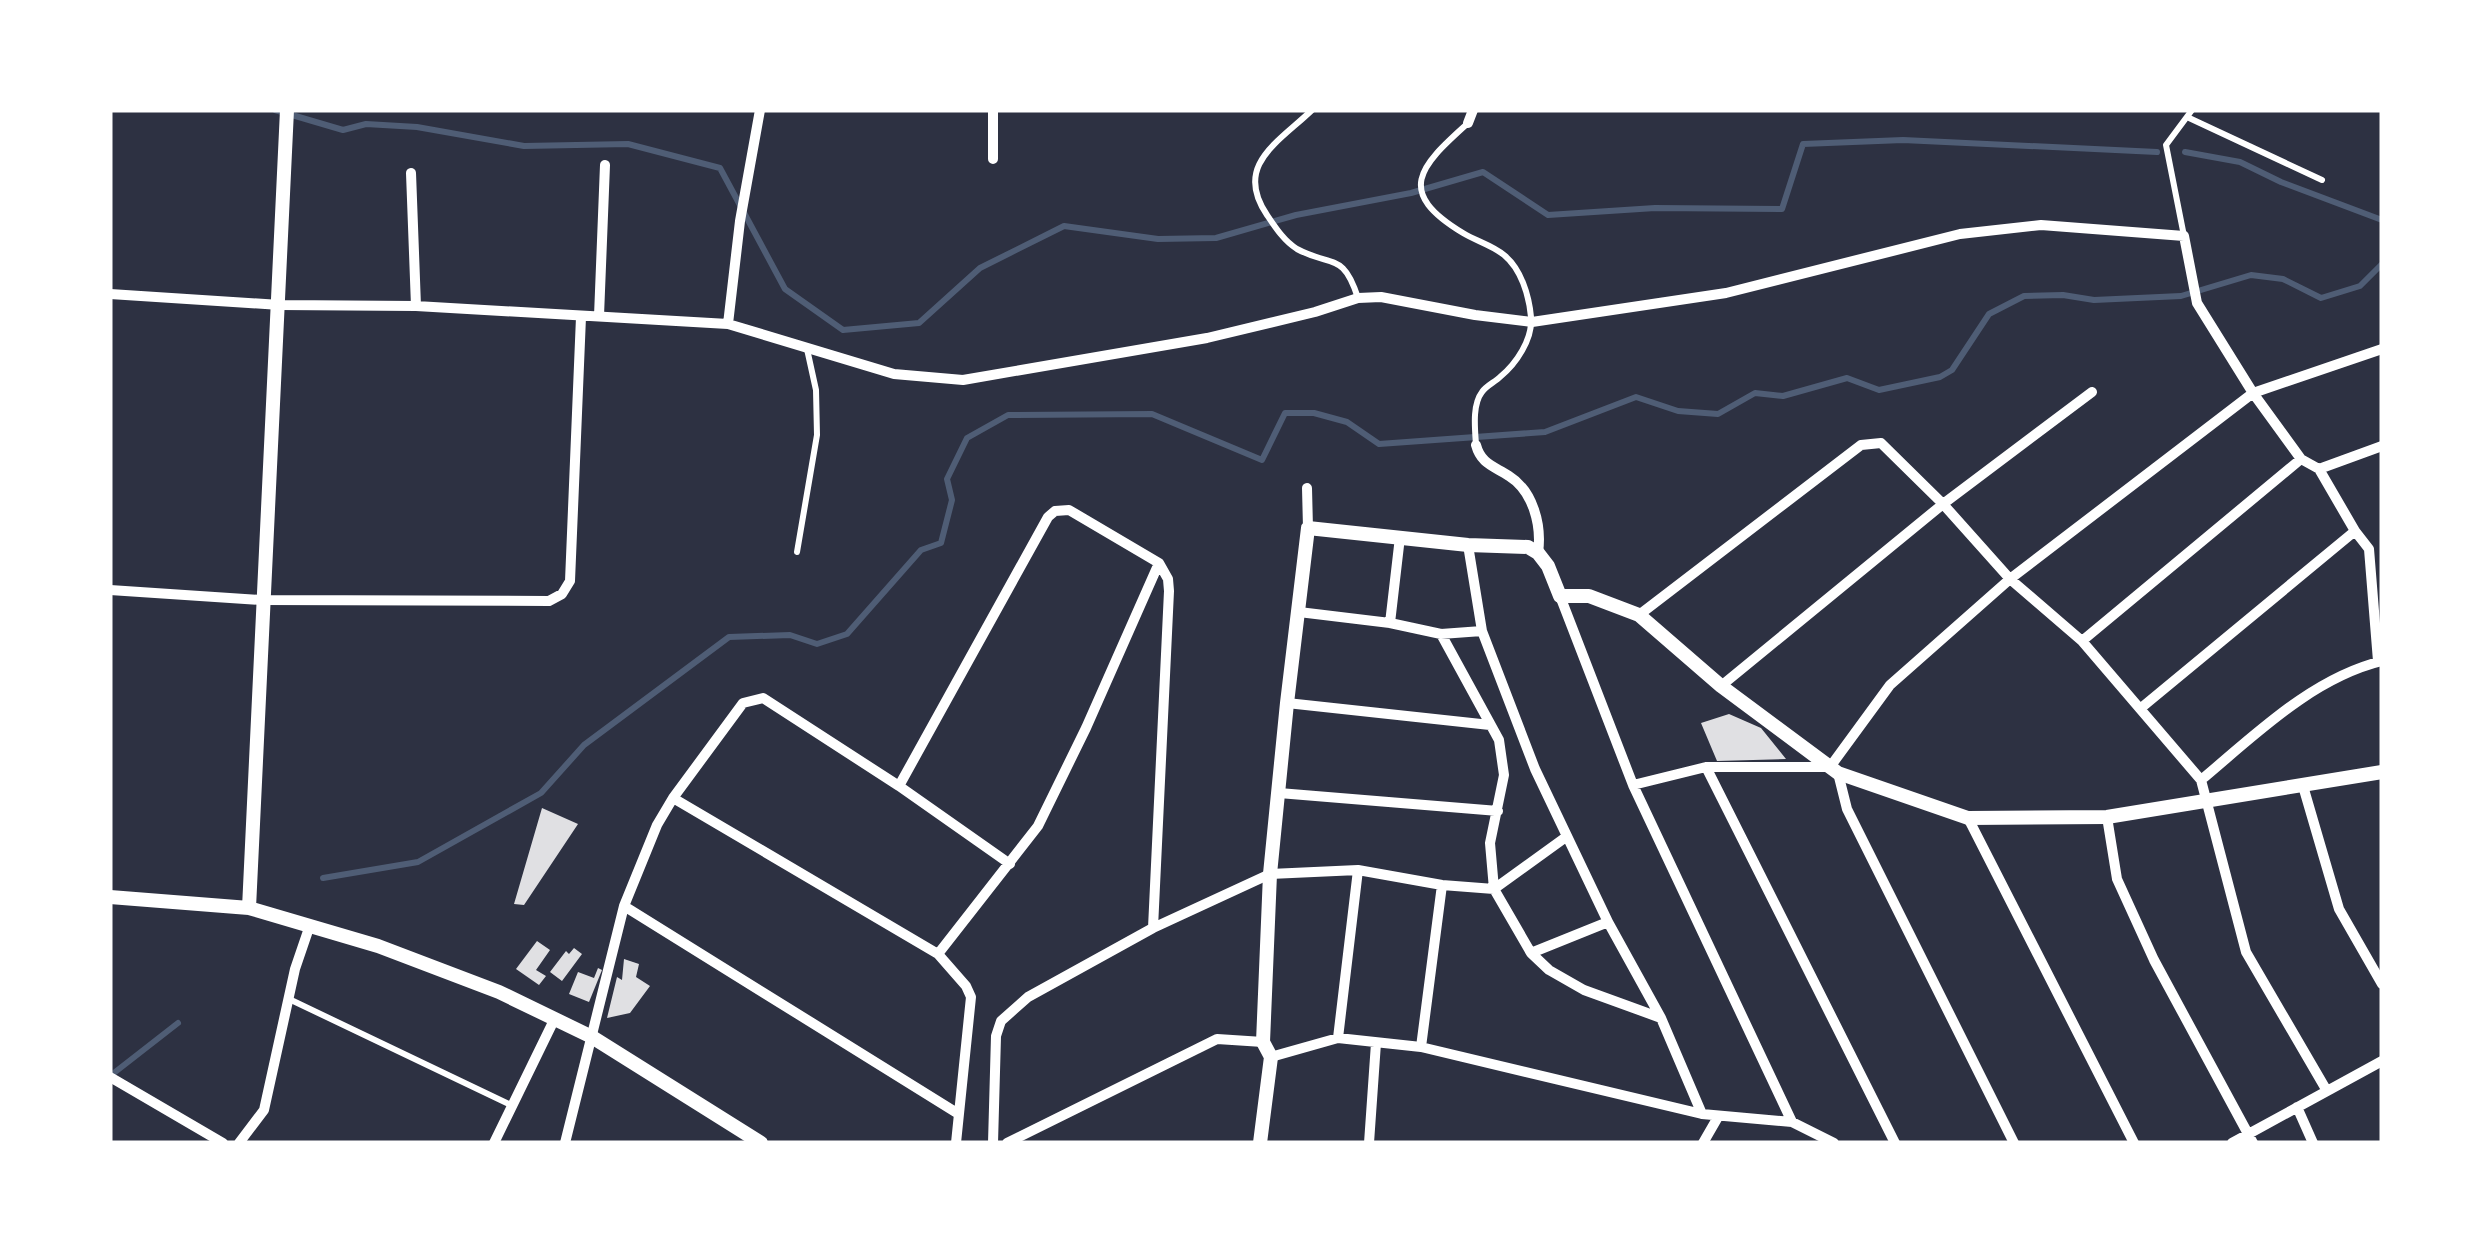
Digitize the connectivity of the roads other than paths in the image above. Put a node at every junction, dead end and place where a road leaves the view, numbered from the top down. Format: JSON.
{"nodes":[{"id":1,"x":286,"y":110,"type":"edge"},
{"id":2,"x":760,"y":110,"type":"edge"},
{"id":3,"x":993,"y":110,"type":"edge"},
{"id":4,"x":1312,"y":110,"type":"edge"},
{"id":5,"x":1473,"y":110,"type":"edge"},
{"id":6,"x":2189,"y":113,"type":"edge"},
{"id":7,"x":1468,"y":123,"type":"joint"},
{"id":8,"x":993,"y":159,"type":"dead end"},
{"id":9,"x":605,"y":165,"type":"dead end"},
{"id":10,"x":411,"y":173,"type":"dead end"},
{"id":11,"x":2322,"y":180,"type":"dead end"},
{"id":12,"x":2184,"y":236,"type":"junction"},
{"id":13,"x":110,"y":294,"type":"edge"},
{"id":14,"x":1358,"y":298,"type":"junction"},
{"id":15,"x":280,"y":305,"type":"junction"},
{"id":16,"x":416,"y":306,"type":"junction"},
{"id":17,"x":599,"y":316,"type":"junction"},
{"id":18,"x":581,"y":317,"type":"junction"},
{"id":19,"x":1532,"y":322,"type":"junction"},
{"id":20,"x":728,"y":324,"type":"junction"},
{"id":21,"x":807,"y":349,"type":"junction"},
{"id":22,"x":2382,"y":349,"type":"edge"},
{"id":23,"x":2092,"y":392,"type":"dead end"},
{"id":24,"x":2252,"y":393,"type":"junction"},
{"id":25,"x":1476,"y":445,"type":"joint"},
{"id":26,"x":2382,"y":446,"type":"edge"},
{"id":27,"x":2300,"y":458,"type":"junction"},
{"id":28,"x":2319,"y":469,"type":"junction"},
{"id":29,"x":1307,"y":488,"type":"dead end"},
{"id":30,"x":1943,"y":504,"type":"junction"},
{"id":31,"x":1308,"y":528,"type":"junction"},
{"id":32,"x":2355,"y":531,"type":"junction"},
{"id":33,"x":1400,"y":537,"type":"junction"},
{"id":34,"x":1468,"y":544,"type":"junction"},
{"id":35,"x":2382,"y":545,"type":"edge"},
{"id":36,"x":2370,"y":549,"type":"junction"},
{"id":37,"x":797,"y":552,"type":"dead end"},
{"id":38,"x":1538,"y":553,"type":"junction"},
{"id":39,"x":1159,"y":563,"type":"junction"},
{"id":40,"x":2010,"y":579,"type":"junction"},
{"id":41,"x":110,"y":590,"type":"edge"},
{"id":42,"x":1560,"y":596,"type":"junction"},
{"id":43,"x":262,"y":600,"type":"junction"},
{"id":44,"x":1300,"y":612,"type":"junction"},
{"id":45,"x":1640,"y":615,"type":"junction"},
{"id":46,"x":1390,"y":623,"type":"junction"},
{"id":47,"x":1482,"y":631,"type":"junction"},
{"id":48,"x":1441,"y":634,"type":"junction"},
{"id":49,"x":2082,"y":642,"type":"junction"},
{"id":50,"x":2380,"y":661,"type":"edge"},
{"id":51,"x":1722,"y":686,"type":"junction"},
{"id":52,"x":1286,"y":703,"type":"junction"},
{"id":53,"x":2140,"y":708,"type":"junction"},
{"id":54,"x":1490,"y":726,"type":"junction"},
{"id":55,"x":1706,"y":767,"type":"junction"},
{"id":56,"x":1834,"y":770,"type":"junction"},
{"id":57,"x":2382,"y":772,"type":"edge"},
{"id":58,"x":2201,"y":780,"type":"junction"},
{"id":59,"x":1634,"y":785,"type":"junction"},
{"id":60,"x":899,"y":786,"type":"junction"},
{"id":61,"x":2303,"y":786,"type":"junction"},
{"id":62,"x":1279,"y":793,"type":"junction"},
{"id":63,"x":673,"y":798,"type":"junction"},
{"id":64,"x":2206,"y":802,"type":"junction"},
{"id":65,"x":1498,"y":810,"type":"junction"},
{"id":66,"x":1968,"y":818,"type":"junction"},
{"id":67,"x":2108,"y":818,"type":"junction"},
{"id":68,"x":1566,"y":837,"type":"junction"},
{"id":69,"x":1010,"y":864,"type":"junction"},
{"id":70,"x":1358,"y":870,"type":"junction"},
{"id":71,"x":1270,"y":874,"type":"junction"},
{"id":72,"x":1442,"y":885,"type":"junction"},
{"id":73,"x":1494,"y":889,"type":"junction"},
{"id":74,"x":110,"y":897,"type":"edge"},
{"id":75,"x":624,"y":906,"type":"junction"},
{"id":76,"x":249,"y":908,"type":"junction"},
{"id":77,"x":1608,"y":922,"type":"junction"},
{"id":78,"x":310,"y":925,"type":"junction"},
{"id":79,"x":1153,"y":928,"type":"junction"},
{"id":80,"x":1531,"y":953,"type":"junction"},
{"id":81,"x":938,"y":954,"type":"junction"},
{"id":82,"x":2382,"y":984,"type":"edge"},
{"id":83,"x":289,"y":999,"type":"junction"},
{"id":84,"x":555,"y":1018,"type":"junction"},
{"id":85,"x":1660,"y":1018,"type":"junction"},
{"id":86,"x":592,"y":1037,"type":"junction"},
{"id":87,"x":1338,"y":1038,"type":"junction"},
{"id":88,"x":1263,"y":1042,"type":"junction"},
{"id":89,"x":1376,"y":1042,"type":"junction"},
{"id":90,"x":1421,"y":1047,"type":"junction"},
{"id":91,"x":1271,"y":1057,"type":"junction"},
{"id":92,"x":2381,"y":1065,"type":"edge"},
{"id":93,"x":110,"y":1077,"type":"edge"},
{"id":94,"x":2327,"y":1091,"type":"junction"},
{"id":95,"x":511,"y":1105,"type":"junction"},
{"id":96,"x":2297,"y":1108,"type":"junction"},
{"id":97,"x":957,"y":1113,"type":"junction"},
{"id":98,"x":1702,"y":1114,"type":"junction"},
{"id":99,"x":1718,"y":1116,"type":"junction"},
{"id":100,"x":1792,"y":1122,"type":"junction"},
{"id":101,"x":2252,"y":1138,"type":"edge"},
{"id":102,"x":495,"y":1140,"type":"edge"},
{"id":103,"x":1820,"y":1140,"type":"edge"},
{"id":104,"x":223,"y":1143,"type":"edge"},
{"id":105,"x":239,"y":1143,"type":"edge"},
{"id":106,"x":508,"y":1143,"type":"edge"},
{"id":107,"x":565,"y":1143,"type":"edge"},
{"id":108,"x":761,"y":1143,"type":"edge"},
{"id":109,"x":956,"y":1143,"type":"edge"},
{"id":110,"x":993,"y":1143,"type":"edge"},
{"id":111,"x":1007,"y":1143,"type":"edge"},
{"id":112,"x":1260,"y":1143,"type":"edge"},
{"id":113,"x":1369,"y":1143,"type":"edge"},
{"id":114,"x":1702,"y":1143,"type":"edge"},
{"id":115,"x":1834,"y":1143,"type":"edge"},
{"id":116,"x":1896,"y":1143,"type":"edge"},
{"id":117,"x":2014,"y":1143,"type":"edge"},
{"id":118,"x":2134,"y":1143,"type":"edge"},
{"id":119,"x":2232,"y":1143,"type":"edge"},
{"id":120,"x":2313,"y":1143,"type":"edge"}],
"edges":[{"from":1,"to":15,"type":"street"},
{"from":2,"to":20,"type":"street"},
{"from":3,"to":8,"type":"street"},
{"from":4,"to":14,"type":"lane"},
{"from":5,"to":7,"type":"street"},
{"from":6,"to":11,"type":"lane"},
{"from":6,"to":12,"type":"lane"},
{"from":7,"to":19,"type":"lane"},
{"from":9,"to":17,"type":"street"},
{"from":10,"to":16,"type":"street"},
{"from":12,"to":19,"type":"street"},
{"from":12,"to":24,"type":"street"},
{"from":13,"to":15,"type":"street"},
{"from":14,"to":19,"type":"street"},
{"from":14,"to":21,"type":"street"},
{"from":15,"to":16,"type":"street"},
{"from":15,"to":43,"type":"street"},
{"from":16,"to":18,"type":"street"},
{"from":17,"to":18,"type":"street"},
{"from":17,"to":20,"type":"street"},
{"from":18,"to":43,"type":"street"},
{"from":19,"to":25,"type":"lane"},
{"from":20,"to":21,"type":"street"},
{"from":21,"to":37,"type":"lane"},
{"from":22,"to":24,"type":"street"},
{"from":23,"to":30,"type":"street"},
{"from":24,"to":27,"type":"street"},
{"from":24,"to":40,"type":"street"},
{"from":25,"to":38,"type":"street"},
{"from":26,"to":28,"type":"street"},
{"from":27,"to":28,"type":"street"},
{"from":27,"to":49,"type":"street"},
{"from":28,"to":32,"type":"street"},
{"from":29,"to":31,"type":"street"},
{"from":30,"to":40,"type":"street"},
{"from":30,"to":45,"type":"street"},
{"from":30,"to":51,"type":"street"},
{"from":31,"to":33,"type":"street"},
{"from":31,"to":44,"type":"street"},
{"from":32,"to":36,"type":"street"},
{"from":32,"to":53,"type":"street"},
{"from":33,"to":34,"type":"street"},
{"from":33,"to":46,"type":"street"},
{"from":34,"to":38,"type":"street"},
{"from":34,"to":47,"type":"street"},
{"from":35,"to":36,"type":"street"},
{"from":36,"to":50,"type":"street"},
{"from":38,"to":42,"type":"street"},
{"from":39,"to":60,"type":"street"},
{"from":39,"to":69,"type":"street"},
{"from":39,"to":79,"type":"street"},
{"from":40,"to":49,"type":"street"},
{"from":40,"to":56,"type":"street"},
{"from":41,"to":43,"type":"street"},
{"from":42,"to":45,"type":"street"},
{"from":42,"to":59,"type":"street"},
{"from":43,"to":76,"type":"street"},
{"from":44,"to":46,"type":"street"},
{"from":44,"to":52,"type":"street"},
{"from":45,"to":51,"type":"street"},
{"from":46,"to":48,"type":"street"},
{"from":47,"to":48,"type":"street"},
{"from":47,"to":68,"type":"street"},
{"from":48,"to":54,"type":"street"},
{"from":49,"to":53,"type":"street"},
{"from":50,"to":58,"type":"street"},
{"from":51,"to":56,"type":"street"},
{"from":52,"to":54,"type":"street"},
{"from":52,"to":62,"type":"street"},
{"from":53,"to":58,"type":"street"},
{"from":54,"to":65,"type":"street"},
{"from":55,"to":56,"type":"street"},
{"from":55,"to":59,"type":"street"},
{"from":55,"to":116,"type":"street"},
{"from":56,"to":66,"type":"street"},
{"from":56,"to":117,"type":"street"},
{"from":57,"to":61,"type":"street"},
{"from":58,"to":64,"type":"street"},
{"from":59,"to":100,"type":"street"},
{"from":60,"to":63,"type":"street"},
{"from":60,"to":69,"type":"street"},
{"from":61,"to":64,"type":"street"},
{"from":61,"to":82,"type":"street"},
{"from":62,"to":65,"type":"street"},
{"from":62,"to":71,"type":"street"},
{"from":63,"to":75,"type":"street"},
{"from":63,"to":81,"type":"street"},
{"from":64,"to":67,"type":"street"},
{"from":64,"to":94,"type":"street"},
{"from":65,"to":73,"type":"street"},
{"from":66,"to":67,"type":"street"},
{"from":66,"to":118,"type":"street"},
{"from":67,"to":101,"type":"street"},
{"from":68,"to":73,"type":"street"},
{"from":68,"to":77,"type":"street"},
{"from":69,"to":81,"type":"street"},
{"from":70,"to":71,"type":"street"},
{"from":70,"to":72,"type":"street"},
{"from":70,"to":87,"type":"street"},
{"from":71,"to":79,"type":"street"},
{"from":71,"to":88,"type":"street"},
{"from":72,"to":73,"type":"street"},
{"from":72,"to":90,"type":"street"},
{"from":73,"to":80,"type":"street"},
{"from":74,"to":76,"type":"street"},
{"from":75,"to":86,"type":"street"},
{"from":75,"to":97,"type":"street"},
{"from":76,"to":78,"type":"street"},
{"from":77,"to":80,"type":"street"},
{"from":77,"to":85,"type":"street"},
{"from":78,"to":83,"type":"street"},
{"from":78,"to":84,"type":"street"},
{"from":79,"to":110,"type":"street"},
{"from":80,"to":85,"type":"street"},
{"from":81,"to":97,"type":"street"},
{"from":83,"to":95,"type":"lane"},
{"from":83,"to":105,"type":"street"},
{"from":84,"to":86,"type":"street"},
{"from":84,"to":95,"type":"street"},
{"from":85,"to":98,"type":"street"},
{"from":86,"to":107,"type":"street"},
{"from":86,"to":108,"type":"street"},
{"from":87,"to":89,"type":"street"},
{"from":87,"to":91,"type":"street"},
{"from":88,"to":91,"type":"street"},
{"from":88,"to":111,"type":"street"},
{"from":89,"to":90,"type":"street"},
{"from":89,"to":113,"type":"street"},
{"from":90,"to":98,"type":"street"},
{"from":91,"to":112,"type":"street"},
{"from":92,"to":94,"type":"street"},
{"from":93,"to":104,"type":"street"},
{"from":94,"to":96,"type":"street"},
{"from":95,"to":102,"type":"street"},
{"from":96,"to":101,"type":"street"},
{"from":96,"to":120,"type":"street"},
{"from":97,"to":109,"type":"street"},
{"from":98,"to":99,"type":"street"},
{"from":99,"to":100,"type":"street"},
{"from":99,"to":114,"type":"street"},
{"from":100,"to":103,"type":"street"},
{"from":101,"to":119,"type":"street"},
{"from":102,"to":106,"type":"street"},
{"from":103,"to":115,"type":"street"}]}
